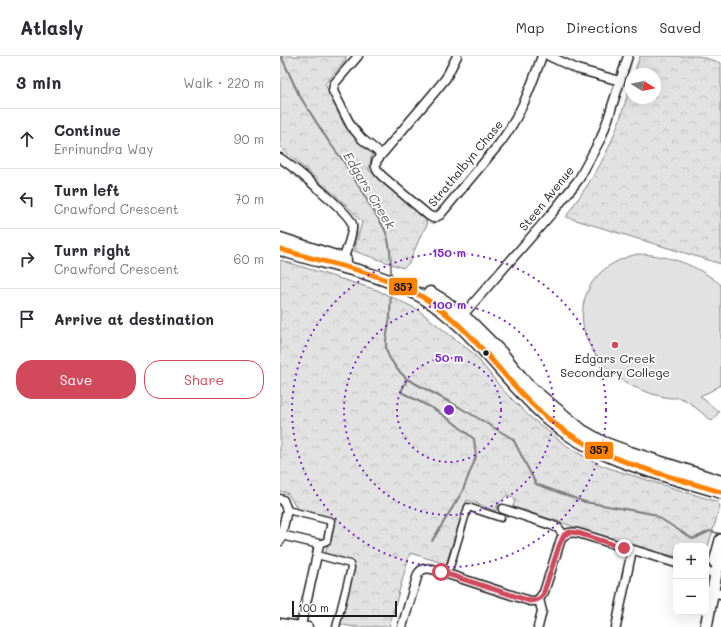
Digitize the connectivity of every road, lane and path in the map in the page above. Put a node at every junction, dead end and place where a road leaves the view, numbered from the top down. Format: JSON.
{"nodes":[{"id":1,"x":357,"y":56,"type":"edge"},
{"id":2,"x":457,"y":56,"type":"edge"},
{"id":3,"x":542,"y":56,"type":"edge"},
{"id":4,"x":549,"y":56,"type":"edge"},
{"id":5,"x":628,"y":56,"type":"edge"},
{"id":6,"x":620,"y":81,"type":"junction"},
{"id":7,"x":381,"y":154,"type":"junction"},
{"id":8,"x":280,"y":158,"type":"edge"},
{"id":9,"x":280,"y":239,"type":"edge"},
{"id":10,"x":280,"y":249,"type":"edge"},
{"id":11,"x":343,"y":260,"type":"junction"},
{"id":12,"x":373,"y":273,"type":"junction"},
{"id":13,"x":460,"y":319,"type":"junction"},
{"id":14,"x":721,"y":482,"type":"edge"},
{"id":15,"x":721,"y":492,"type":"edge"},
{"id":16,"x":280,"y":499,"type":"edge"},
{"id":17,"x":287,"y":510,"type":"junction"},
{"id":18,"x":502,"y":514,"type":"joint"},
{"id":19,"x":564,"y":535,"type":"junction"},
{"id":20,"x":281,"y":538,"type":"edge"},
{"id":21,"x":721,"y":541,"type":"edge"},
{"id":22,"x":318,"y":544,"type":"junction"},
{"id":23,"x":632,"y":550,"type":"junction"},
{"id":24,"x":317,"y":555,"type":"junction"},
{"id":25,"x":721,"y":555,"type":"edge"},
{"id":26,"x":673,"y":562,"type":"edge"},
{"id":27,"x":450,"y":567,"type":"dead end"},
{"id":28,"x":711,"y":572,"type":"edge"},
{"id":29,"x":711,"y":593,"type":"edge"},
{"id":30,"x":540,"y":599,"type":"junction"},
{"id":31,"x":701,"y":615,"type":"edge"},
{"id":32,"x":280,"y":623,"type":"edge"},
{"id":33,"x":304,"y":626,"type":"edge"},
{"id":34,"x":336,"y":627,"type":"edge"},
{"id":35,"x":402,"y":627,"type":"edge"},
{"id":36,"x":538,"y":627,"type":"edge"},
{"id":37,"x":616,"y":627,"type":"edge"},
{"id":38,"x":699,"y":627,"type":"edge"},
{"id":39,"x":706,"y":627,"type":"edge"}],
"edges":[{"from":1,"to":7,"type":"street"},
{"from":2,"to":7,"type":"street"},
{"from":3,"to":7,"type":"street","name":"Strathalbyn Chase"},
{"from":4,"to":6,"type":"street"},
{"from":5,"to":6,"type":"street","name":"Steen Avenue"},
{"from":6,"to":13,"type":"street","name":"Steen Avenue"},
{"from":8,"to":11,"type":"street"},
{"from":9,"to":11,"type":"main road"},
{"from":10,"to":12,"type":"main road"},
{"from":11,"to":12,"type":"main road"},
{"from":12,"to":13,"type":"main road"},
{"from":13,"to":14,"type":"main road"},
{"from":13,"to":15,"type":"main road"},
{"from":16,"to":17,"type":"street"},
{"from":17,"to":20,"type":"street"},
{"from":17,"to":22,"type":"street"},
{"from":18,"to":19,"type":"street"},
{"from":18,"to":27,"type":"street"},
{"from":19,"to":23,"type":"street"},
{"from":19,"to":30,"type":"street"},
{"from":20,"to":22,"type":"street"},
{"from":21,"to":28,"type":"street"},
{"from":22,"to":24,"type":"street"},
{"from":23,"to":26,"type":"street"},
{"from":23,"to":37,"type":"street"},
{"from":24,"to":33,"type":"street"},
{"from":24,"to":34,"type":"street"},
{"from":25,"to":28,"type":"street"},
{"from":28,"to":29,"type":"street"},
{"from":29,"to":39,"type":"street"},
{"from":30,"to":35,"type":"street"},
{"from":30,"to":36,"type":"street"},
{"from":31,"to":38,"type":"street"},
{"from":32,"to":33,"type":"street"}]}
